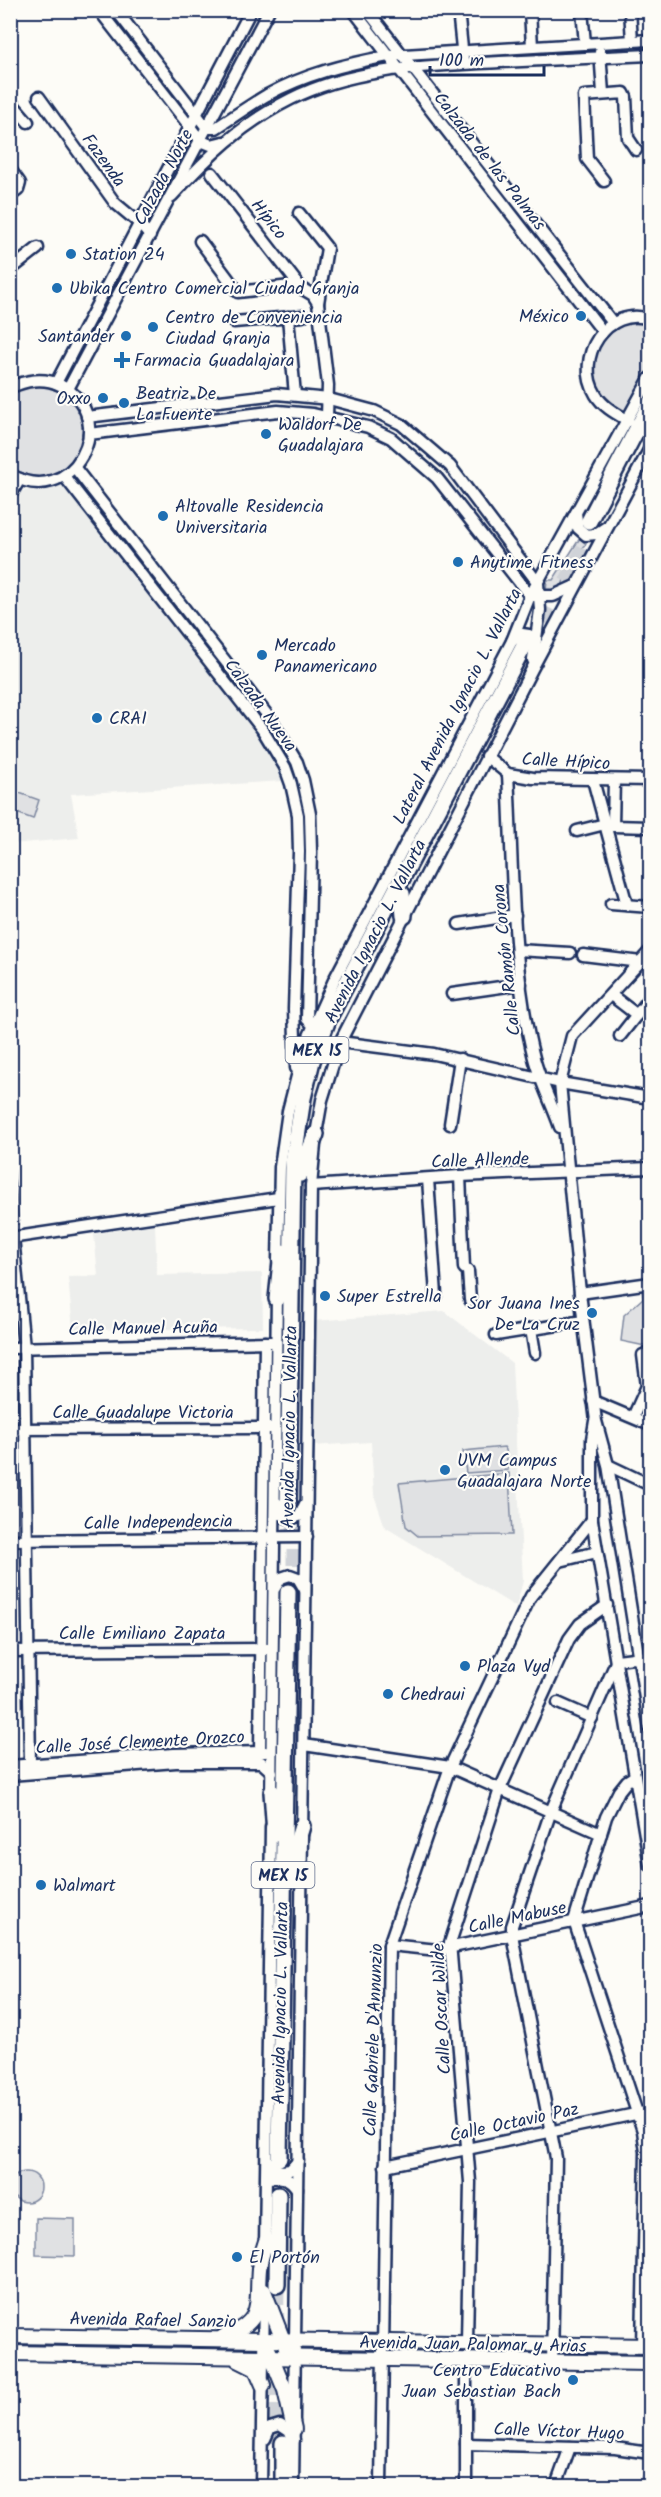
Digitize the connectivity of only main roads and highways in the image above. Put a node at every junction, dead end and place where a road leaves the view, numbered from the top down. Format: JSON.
{"nodes":[{"id":1,"x":651,"y":404,"type":"edge"},
{"id":2,"x":651,"y":421,"type":"edge"},
{"id":3,"x":526,"y":642,"type":"tunnel mouth"},
{"id":4,"x":398,"y":893,"type":"junction"},
{"id":5,"x":374,"y":905,"type":"road end"},
{"id":6,"x":404,"y":916,"type":"road end"},
{"id":7,"x":316,"y":1021,"type":"road end"},
{"id":8,"x":316,"y":1053,"type":"junction"},
{"id":9,"x":316,"y":1134,"type":"road end"},
{"id":10,"x":300,"y":1174,"type":"junction"},
{"id":11,"x":285,"y":1200,"type":"junction"},
{"id":12,"x":277,"y":1299,"type":"road end"},
{"id":13,"x":272,"y":1792,"type":"road end"},
{"id":14,"x":303,"y":1826,"type":"road end"},
{"id":15,"x":290,"y":1865,"type":"junction"},
{"id":16,"x":282,"y":1907,"type":"junction"},
{"id":17,"x":287,"y":2193,"type":"tunnel mouth"},
{"id":18,"x":266,"y":2241,"type":"road end"},
{"id":19,"x":275,"y":2287,"type":"joint"},
{"id":20,"x":10,"y":2336,"type":"edge"},
{"id":21,"x":218,"y":2339,"type":"junction"},
{"id":22,"x":264,"y":2340,"type":"junction"},
{"id":23,"x":289,"y":2340,"type":"junction"},
{"id":24,"x":646,"y":2346,"type":"edge"},
{"id":25,"x":10,"y":2354,"type":"edge"},
{"id":26,"x":230,"y":2357,"type":"junction"},
{"id":27,"x":268,"y":2358,"type":"junction"},
{"id":28,"x":295,"y":2359,"type":"junction"},
{"id":29,"x":651,"y":2363,"type":"edge"},
{"id":30,"x":263,"y":2385,"type":"road end"},
{"id":31,"x":281,"y":2440,"type":"junction"},
{"id":32,"x":274,"y":2487,"type":"edge"},
{"id":33,"x":283,"y":2487,"type":"edge"}],
"edges":[{"from":1,"to":2,"type":"highway","name":"Avenida Ignacio L. Vallarta"},
{"from":3,"to":4,"type":"highway","name":"Avenida Ignacio L. Vallarta","number":"MEX 15"},
{"from":4,"to":5,"type":"highway"},
{"from":4,"to":6,"type":"highway"},
{"from":4,"to":8,"type":"highway","name":"Avenida Ignacio L. Vallarta","number":"MEX 15"},
{"from":4,"to":10,"type":"highway","name":"Avenida Ignacio L. Vallarta","number":"MEX 15"},
{"from":7,"to":8,"type":"highway"},
{"from":8,"to":11,"type":"highway","name":"Avenida Ignacio L. Vallarta","number":"MEX 15"},
{"from":9,"to":10,"type":"highway"},
{"from":10,"to":11,"type":"highway","name":"Avenida Ignacio L. Vallarta","number":"MEX 15"},
{"from":11,"to":12,"type":"highway"},
{"from":13,"to":16,"type":"highway"},
{"from":14,"to":15,"type":"highway"},
{"from":15,"to":16,"type":"highway","name":"Avenida Ignacio L. Vallarta","number":"MEX 15"},
{"from":15,"to":16,"type":"highway","name":"Avenida Ignacio L. Vallarta","number":"MEX 15"},
{"from":17,"to":19,"type":"highway","name":"Avenida Ignacio L. Vallarta"},
{"from":18,"to":21,"type":"main road"},
{"from":19,"to":23,"type":"main road"},
{"from":20,"to":21,"type":"main road","name":"Avenida Rafael Sanzio"},
{"from":21,"to":22,"type":"main road","name":"Avenida Rafael Sanzio"},
{"from":22,"to":23,"type":"main road","name":"Avenida Rafael Sanzio"},
{"from":22,"to":27,"type":"main road"},
{"from":23,"to":24,"type":"main road","name":"Avenida Juan Palomar y Arias"},
{"from":23,"to":28,"type":"main road"},
{"from":25,"to":26,"type":"main road","name":"Avenida Rafael Sanzio"},
{"from":26,"to":27,"type":"main road","name":"Avenida Rafael Sanzio"},
{"from":26,"to":30,"type":"main road"},
{"from":27,"to":28,"type":"main road","name":"Avenida Rafael Sanzio"},
{"from":27,"to":31,"type":"main road"},
{"from":28,"to":29,"type":"main road","name":"Avenida Juan Palomar y Arias"},
{"from":31,"to":32,"type":"highway"},
{"from":31,"to":33,"type":"highway"}]}
